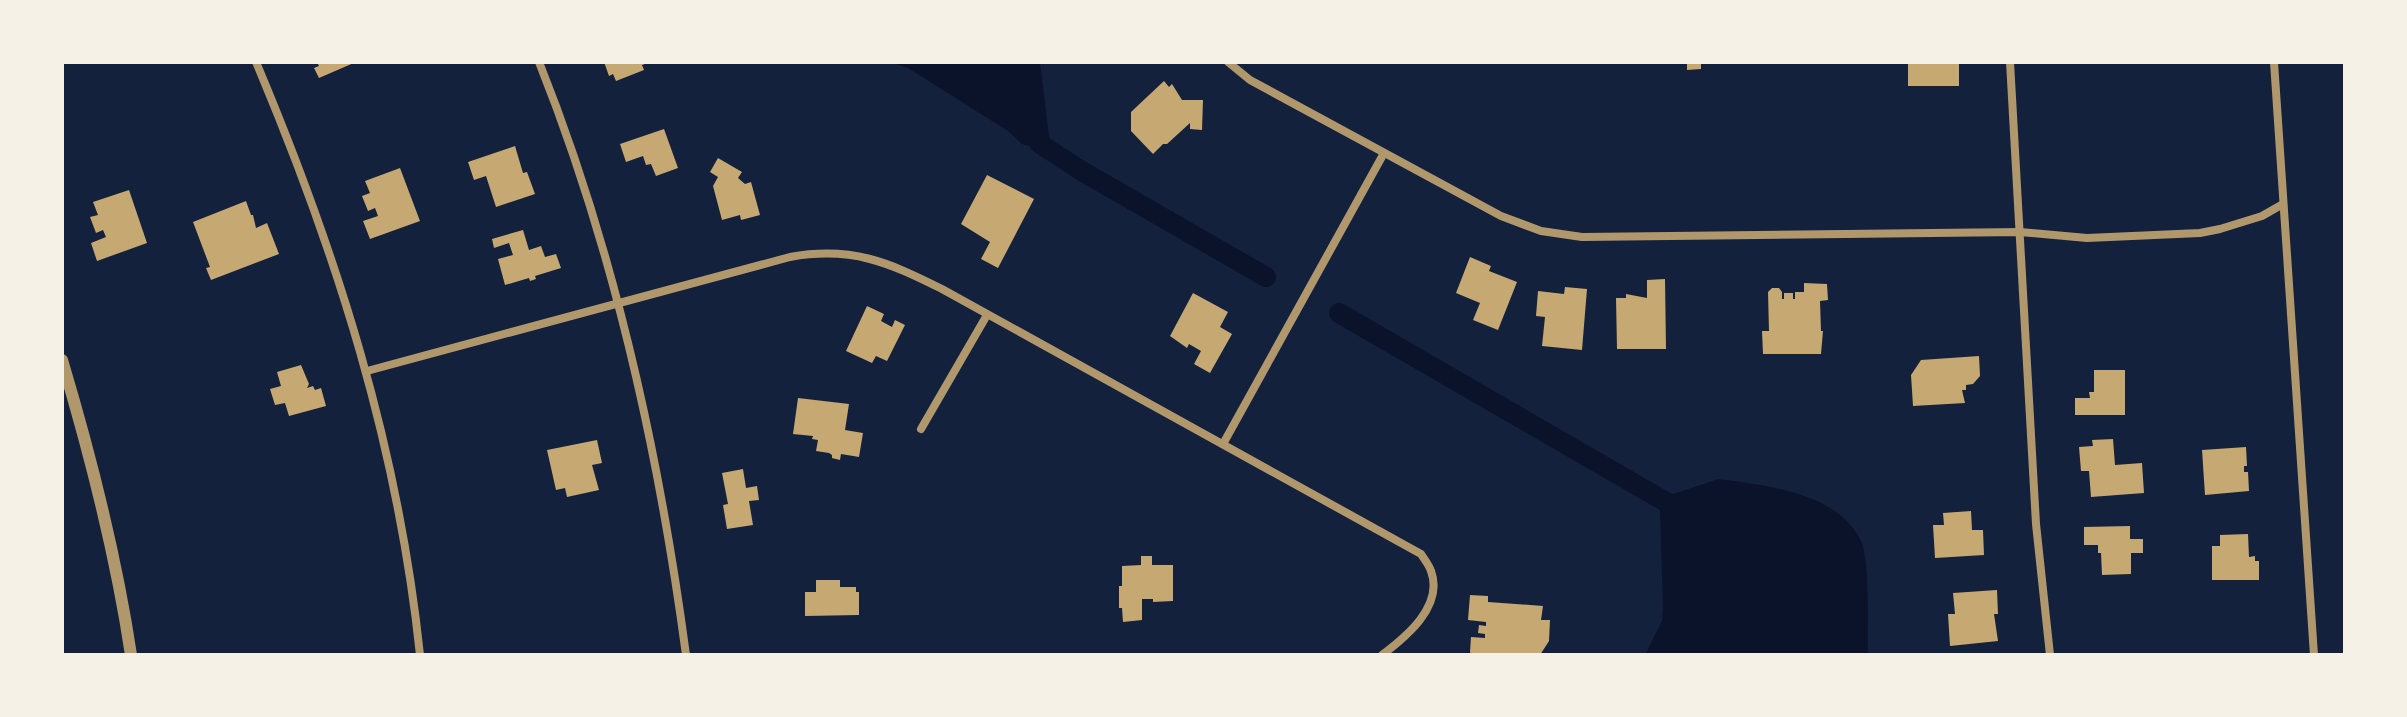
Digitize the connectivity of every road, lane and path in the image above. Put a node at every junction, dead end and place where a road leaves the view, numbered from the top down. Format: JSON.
{"nodes":[{"id":1,"x":256,"y":62,"type":"edge"},
{"id":2,"x":539,"y":62,"type":"edge"},
{"id":3,"x":1228,"y":62,"type":"edge"},
{"id":4,"x":2010,"y":62,"type":"edge"},
{"id":5,"x":2274,"y":62,"type":"edge"},
{"id":6,"x":1384,"y":153,"type":"junction"},
{"id":7,"x":2283,"y":204,"type":"junction"},
{"id":8,"x":2020,"y":232,"type":"junction"},
{"id":9,"x":619,"y":304,"type":"junction"},
{"id":10,"x":987,"y":315,"type":"junction"},
{"id":11,"x":62,"y":360,"type":"edge"},
{"id":12,"x":367,"y":371,"type":"junction"},
{"id":13,"x":921,"y":429,"type":"dead end"},
{"id":14,"x":1223,"y":444,"type":"junction"},
{"id":15,"x":131,"y":655,"type":"edge"},
{"id":16,"x":420,"y":655,"type":"edge"},
{"id":17,"x":686,"y":655,"type":"edge"},
{"id":18,"x":1382,"y":655,"type":"edge"},
{"id":19,"x":2050,"y":655,"type":"edge"},
{"id":20,"x":2314,"y":655,"type":"edge"}],
"edges":[{"from":1,"to":12,"type":"street"},
{"from":2,"to":9,"type":"street"},
{"from":3,"to":6,"type":"street"},
{"from":4,"to":8,"type":"street"},
{"from":5,"to":7,"type":"street"},
{"from":6,"to":8,"type":"street"},
{"from":6,"to":14,"type":"street"},
{"from":7,"to":8,"type":"street"},
{"from":7,"to":20,"type":"street"},
{"from":8,"to":19,"type":"street"},
{"from":9,"to":10,"type":"street"},
{"from":9,"to":12,"type":"street"},
{"from":9,"to":17,"type":"street"},
{"from":10,"to":13,"type":"street"},
{"from":10,"to":14,"type":"street"},
{"from":11,"to":15,"type":"street"},
{"from":12,"to":16,"type":"street"},
{"from":14,"to":18,"type":"street"}]}
